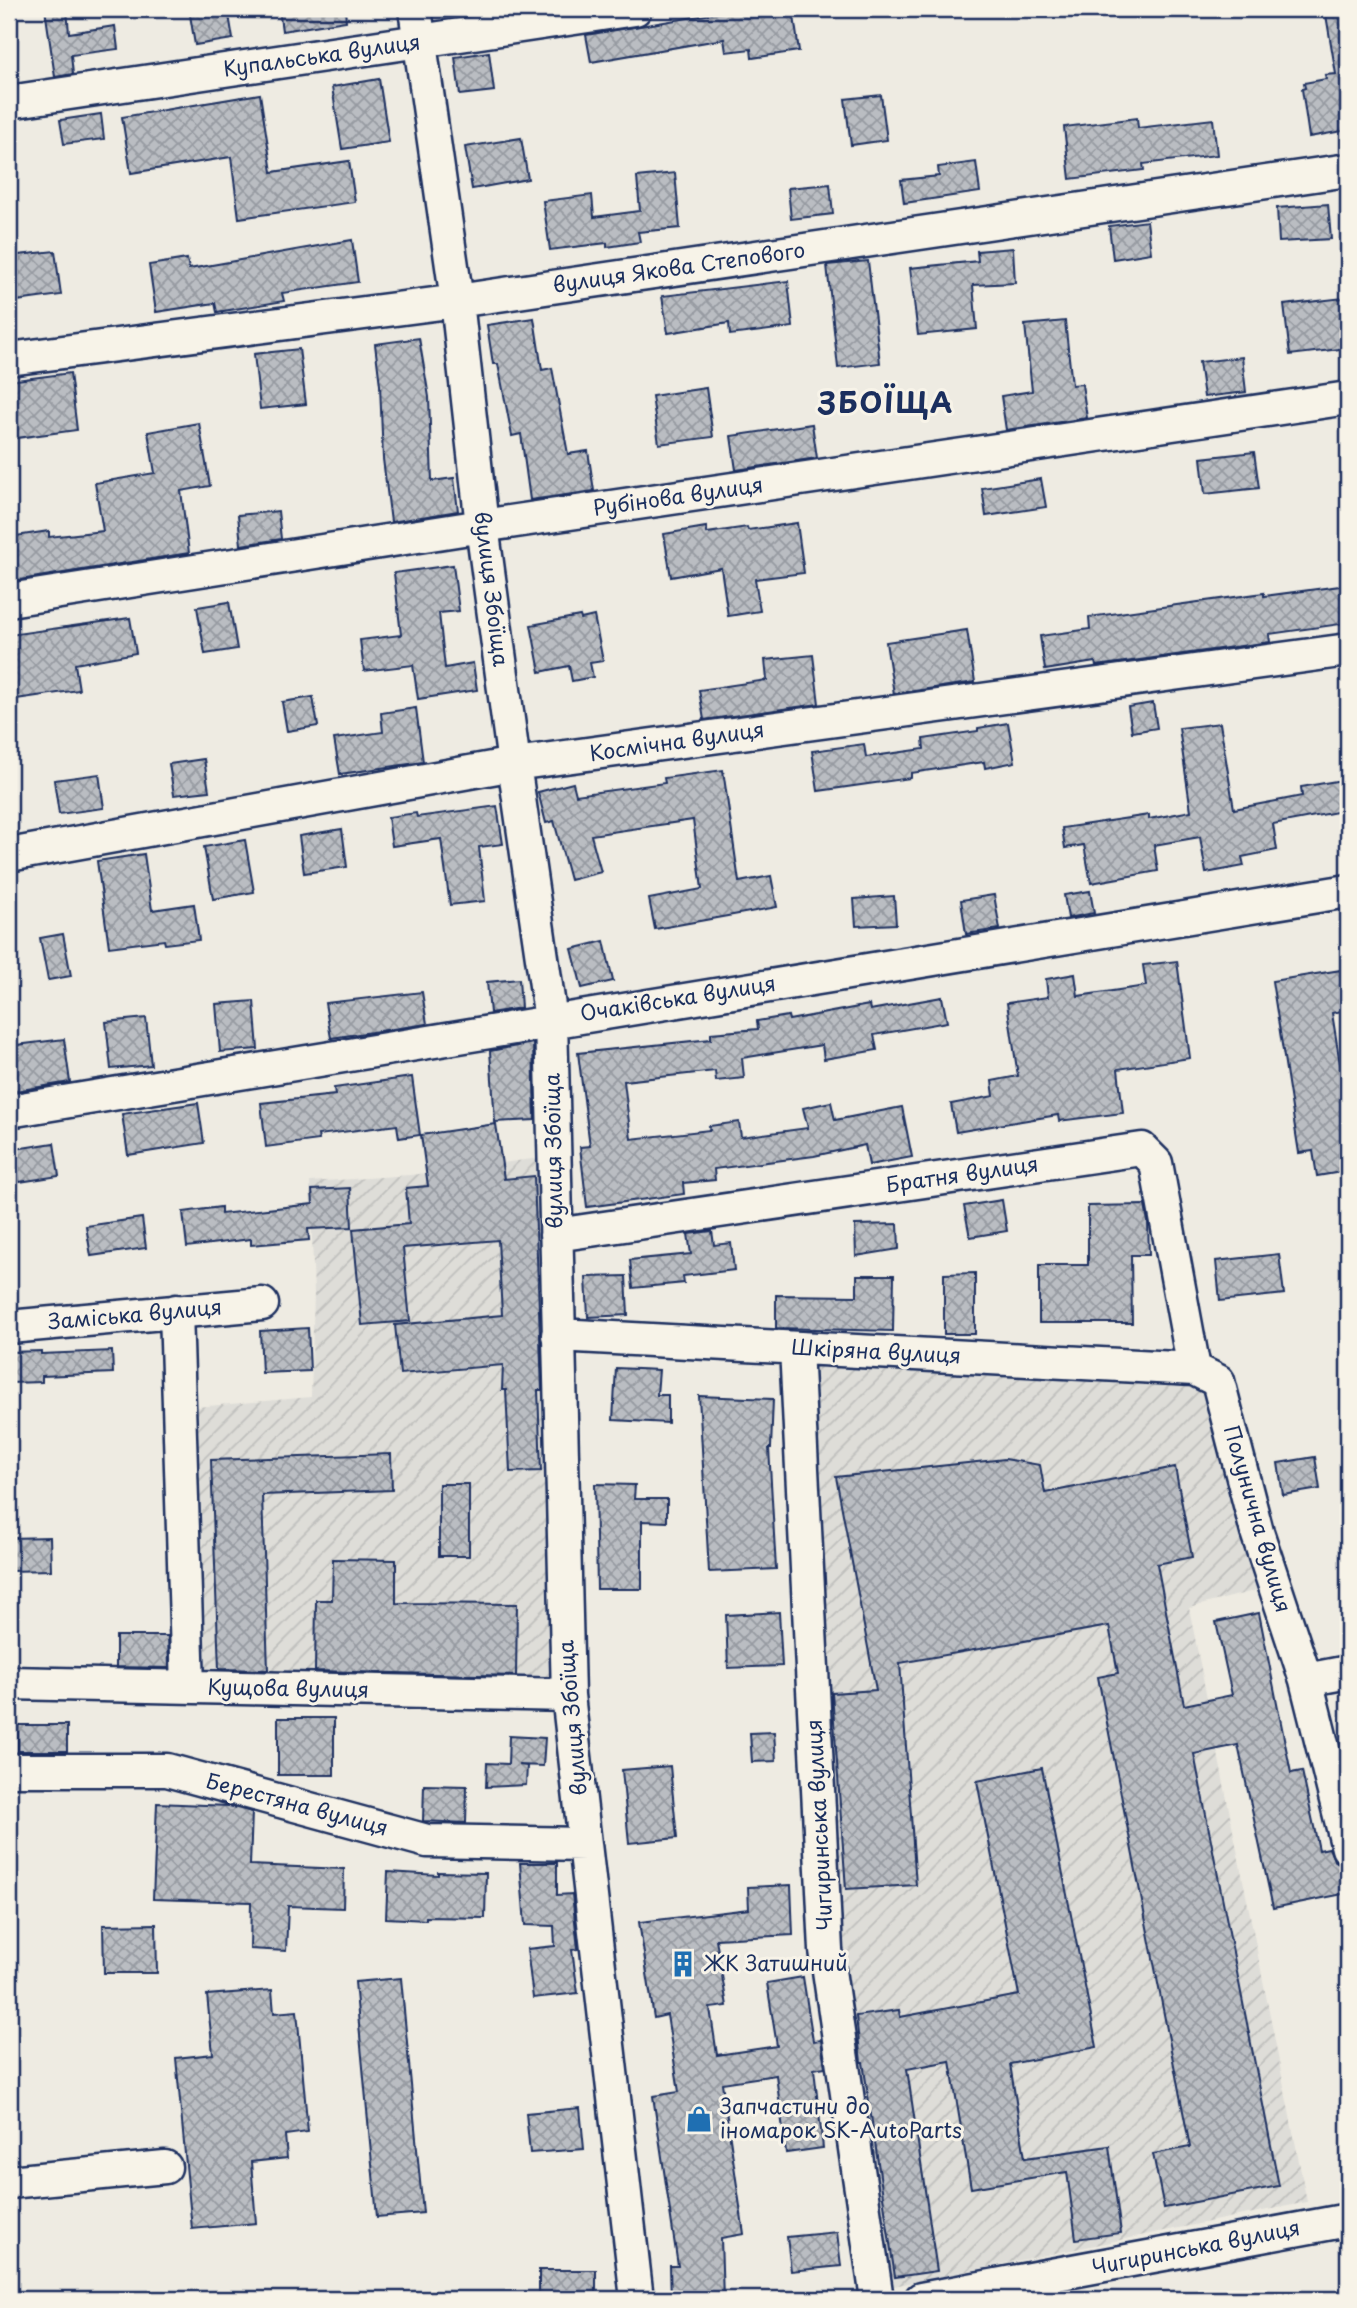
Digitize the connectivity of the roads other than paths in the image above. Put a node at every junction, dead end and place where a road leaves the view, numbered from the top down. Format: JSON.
{"nodes":[{"id":1,"x":415,"y":9,"type":"edge"},
{"id":2,"x":635,"y":9,"type":"edge"},
{"id":3,"x":420,"y":41,"type":"junction"},
{"id":4,"x":9,"y":102,"type":"edge"},
{"id":5,"x":1348,"y":170,"type":"edge"},
{"id":6,"x":457,"y":301,"type":"junction"},
{"id":7,"x":9,"y":359,"type":"edge"},
{"id":8,"x":1348,"y":398,"type":"edge"},
{"id":9,"x":482,"y":526,"type":"junction"},
{"id":10,"x":9,"y":600,"type":"edge"},
{"id":11,"x":1348,"y":650,"type":"edge"},
{"id":12,"x":514,"y":764,"type":"junction"},
{"id":13,"x":9,"y":855,"type":"edge"},
{"id":14,"x":1348,"y":891,"type":"edge"},
{"id":15,"x":551,"y":1020,"type":"junction"},
{"id":16,"x":9,"y":1111,"type":"edge"},
{"id":17,"x":556,"y":1236,"type":"junction"},
{"id":18,"x":262,"y":1304,"type":"dead end"},
{"id":19,"x":176,"y":1311,"type":"junction"},
{"id":20,"x":9,"y":1327,"type":"edge"},
{"id":21,"x":558,"y":1335,"type":"junction"},
{"id":22,"x":796,"y":1348,"type":"junction"},
{"id":23,"x":1195,"y":1369,"type":"junction"},
{"id":24,"x":1348,"y":1672,"type":"edge"},
{"id":25,"x":1306,"y":1680,"type":"junction"},
{"id":26,"x":9,"y":1683,"type":"edge"},
{"id":27,"x":188,"y":1687,"type":"junction"},
{"id":28,"x":568,"y":1695,"type":"junction"},
{"id":29,"x":9,"y":1770,"type":"edge"},
{"id":30,"x":585,"y":1844,"type":"junction"},
{"id":31,"x":1348,"y":1848,"type":"edge"},
{"id":32,"x":165,"y":2167,"type":"dead end"},
{"id":33,"x":9,"y":2182,"type":"edge"},
{"id":34,"x":1348,"y":2220,"type":"edge"},
{"id":35,"x":637,"y":2299,"type":"edge"},
{"id":36,"x":877,"y":2299,"type":"edge"},
{"id":37,"x":920,"y":2299,"type":"edge"}],
"edges":[{"from":1,"to":3,"type":"street","name":"вулиця Збоїща"},
{"from":2,"to":3,"type":"street","name":"Купальська вулиця"},
{"from":3,"to":4,"type":"street","name":"Купальська вулиця"},
{"from":3,"to":6,"type":"street","name":"вулиця Збоїща"},
{"from":5,"to":6,"type":"street","name":"вулиця Якова Степового"},
{"from":6,"to":7,"type":"street","name":"вулиця Якова Степового"},
{"from":6,"to":9,"type":"street","name":"вулиця Збоїща"},
{"from":8,"to":9,"type":"street","name":"Рубінова вулиця"},
{"from":9,"to":10,"type":"street","name":"Рубінова вулиця"},
{"from":9,"to":12,"type":"street","name":"вулиця Збоїща"},
{"from":11,"to":12,"type":"street","name":"Космічна вулиця"},
{"from":12,"to":13,"type":"street","name":"Космічна вулиця"},
{"from":12,"to":15,"type":"street","name":"вулиця Збоїща"},
{"from":14,"to":15,"type":"street","name":"Очаківська вулиця"},
{"from":15,"to":16,"type":"street","name":"Очаківська вулиця"},
{"from":15,"to":17,"type":"street","name":"вулиця Збоїща"},
{"from":17,"to":21,"type":"street","name":"вулиця Збоїща"},
{"from":17,"to":23,"type":"street","name":"Братня вулиця"},
{"from":18,"to":19,"type":"street","name":"Заміська вулиця"},
{"from":19,"to":20,"type":"street","name":"Заміська вулиця"},
{"from":19,"to":27,"type":"street"},
{"from":21,"to":22,"type":"street","name":"Шкіряна вулиця"},
{"from":21,"to":28,"type":"street","name":"вулиця Збоїща"},
{"from":22,"to":23,"type":"street","name":"Шкіряна вулиця"},
{"from":22,"to":36,"type":"street","name":"Чигиринська вулиця"},
{"from":23,"to":25,"type":"street","name":"Полунична вулиця"},
{"from":24,"to":25,"type":"street"},
{"from":25,"to":31,"type":"street","name":"Полунична вулиця"},
{"from":26,"to":27,"type":"street","name":"Кущова вулиця"},
{"from":27,"to":28,"type":"street","name":"Кущова вулиця"},
{"from":28,"to":30,"type":"street","name":"вулиця Збоїща"},
{"from":29,"to":30,"type":"street","name":"Берестяна вулиця"},
{"from":30,"to":35,"type":"street","name":"вулиця Збоїща"},
{"from":32,"to":33,"type":"street"},
{"from":34,"to":37,"type":"street","name":"Чигиринська вулиця"}]}
